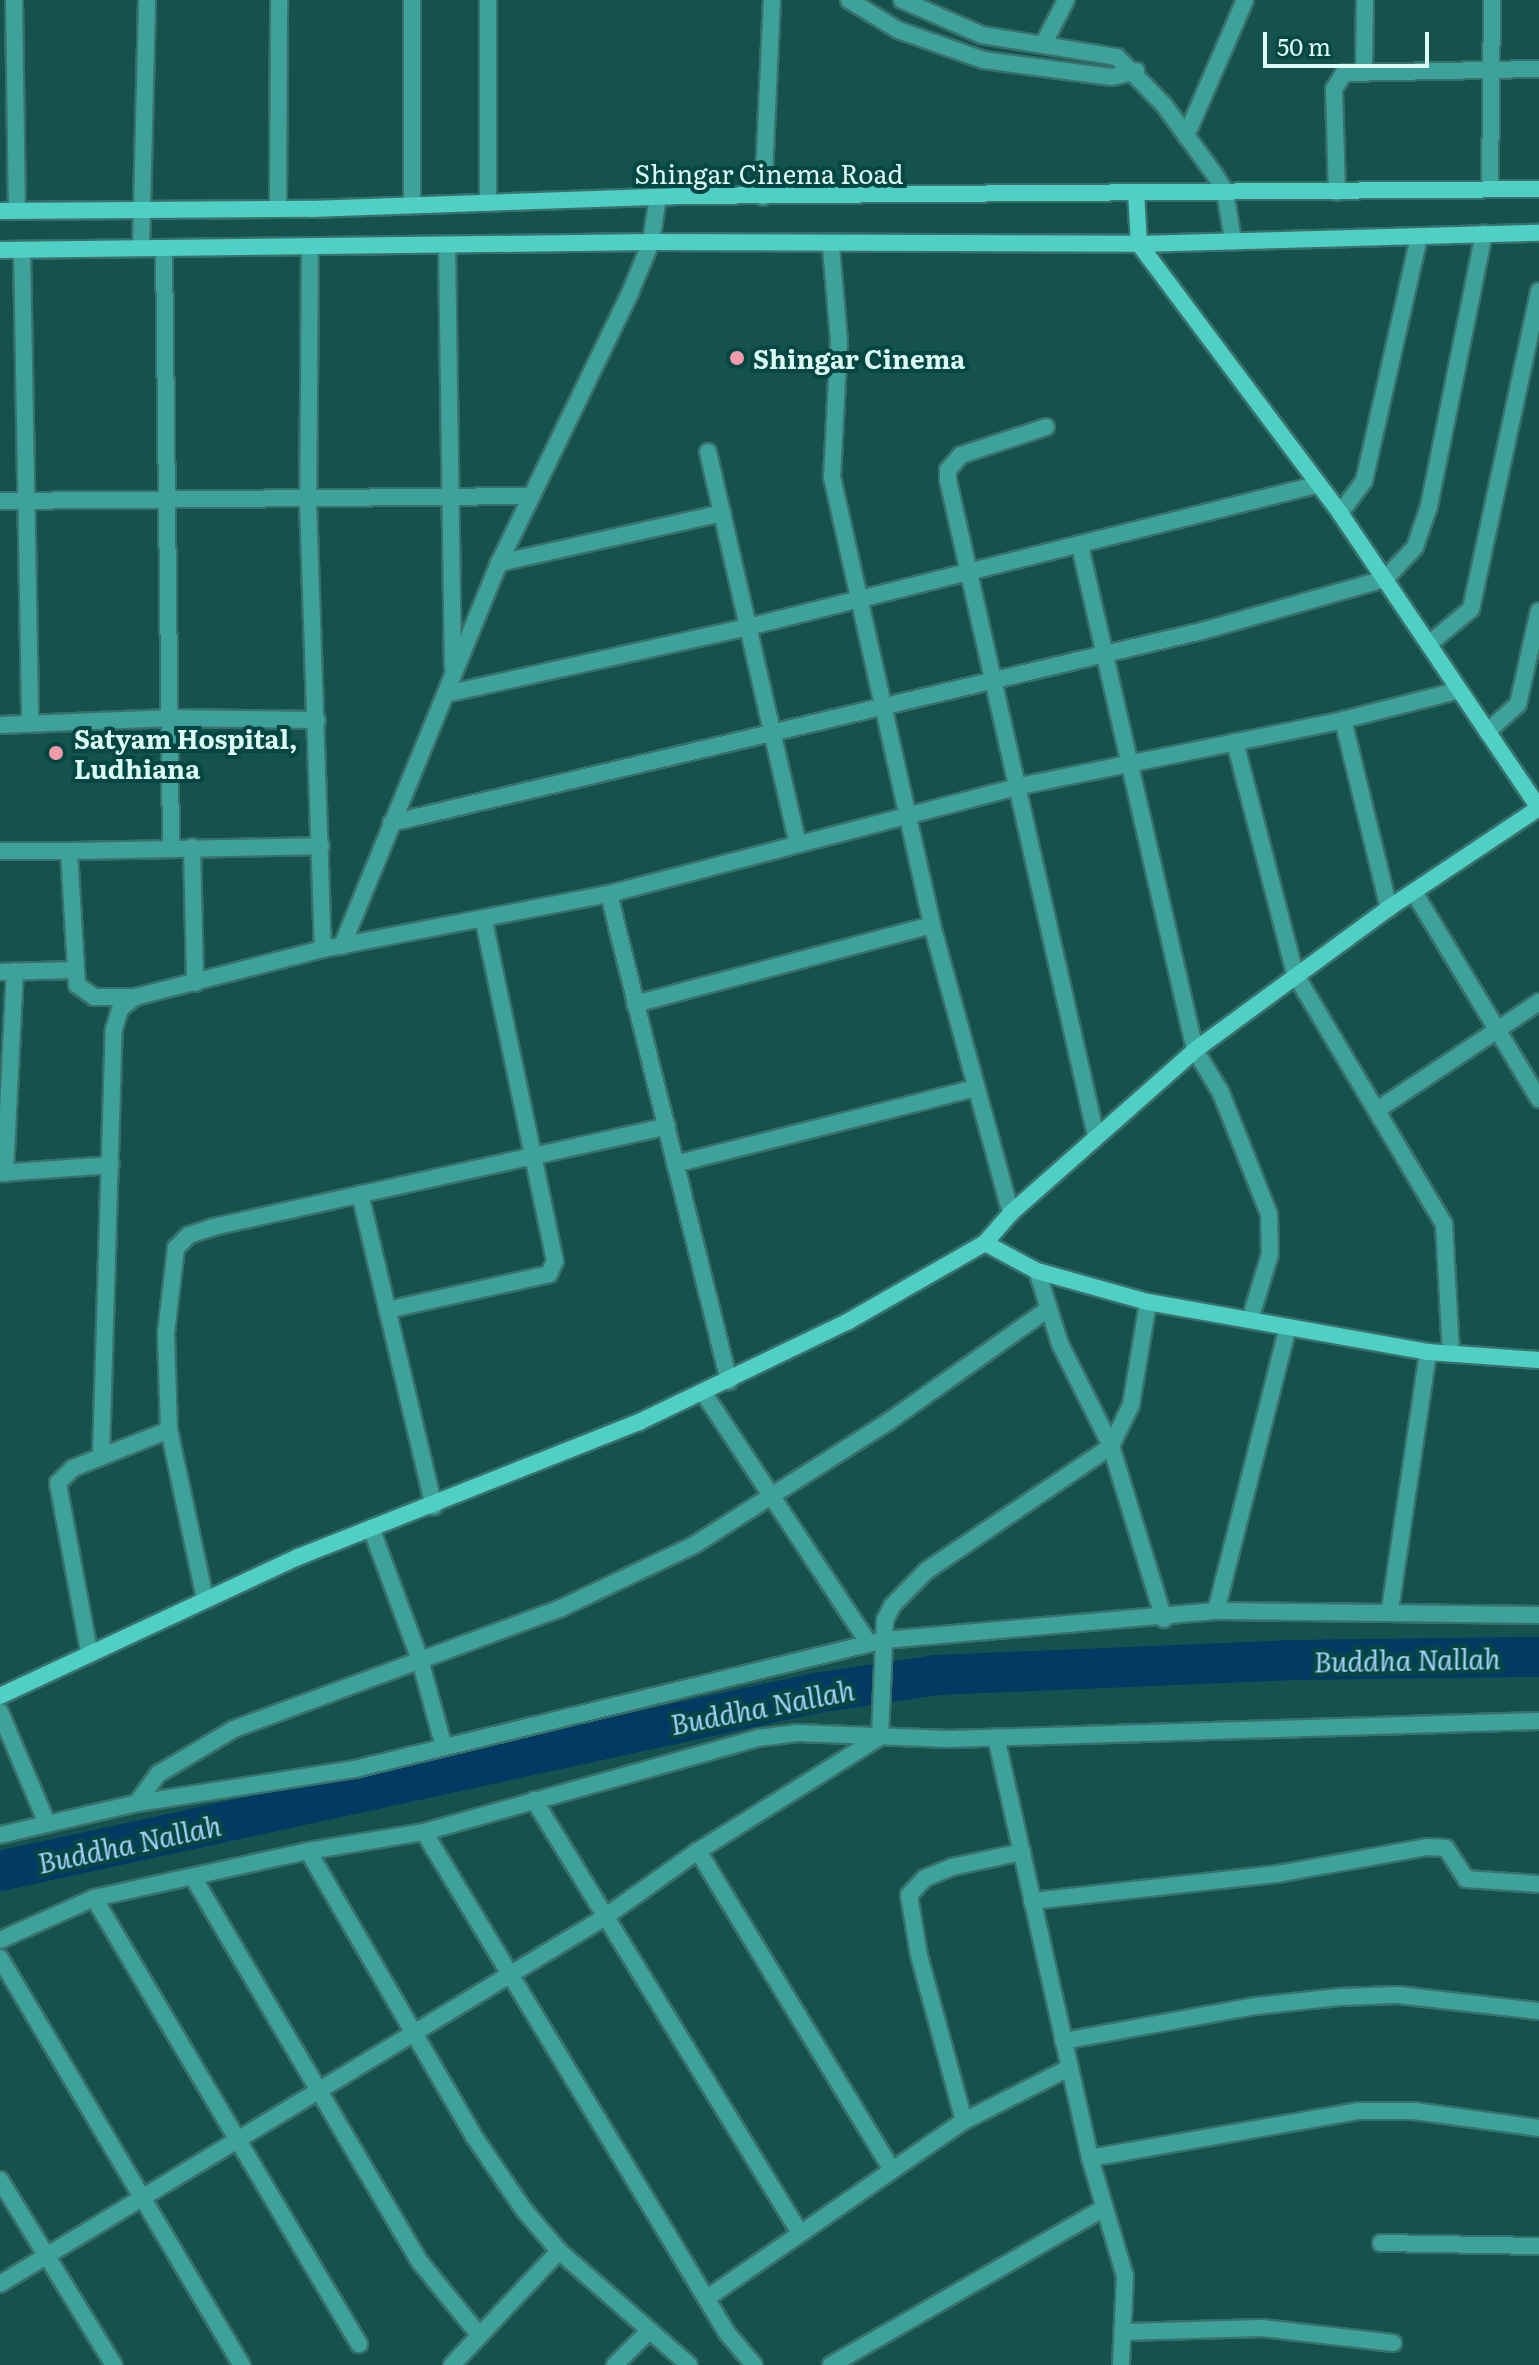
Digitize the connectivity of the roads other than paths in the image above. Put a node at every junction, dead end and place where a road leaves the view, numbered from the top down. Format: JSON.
{"nodes":[{"id":1,"x":14,"y":0,"type":"edge"},
{"id":2,"x":147,"y":0,"type":"edge"},
{"id":3,"x":279,"y":0,"type":"edge"},
{"id":4,"x":412,"y":0,"type":"edge"},
{"id":5,"x":488,"y":0,"type":"edge"},
{"id":6,"x":772,"y":0,"type":"edge"},
{"id":7,"x":849,"y":0,"type":"edge"},
{"id":8,"x":902,"y":0,"type":"edge"},
{"id":9,"x":1066,"y":0,"type":"edge"},
{"id":10,"x":1245,"y":0,"type":"edge"},
{"id":11,"x":1365,"y":0,"type":"edge"},
{"id":12,"x":1492,"y":0,"type":"edge"},
{"id":13,"x":1044,"y":43,"type":"junction"},
{"id":14,"x":1493,"y":68,"type":"junction"},
{"id":15,"x":1539,"y":69,"type":"edge"},
{"id":16,"x":1364,"y":70,"type":"junction"},
{"id":17,"x":1136,"y":71,"type":"junction"},
{"id":18,"x":1186,"y":136,"type":"junction"},
{"id":19,"x":1490,"y":189,"type":"junction"},
{"id":20,"x":1539,"y":189,"type":"edge"},
{"id":21,"x":1225,"y":191,"type":"junction"},
{"id":22,"x":1136,"y":192,"type":"junction"},
{"id":23,"x":1337,"y":192,"type":"junction"},
{"id":24,"x":658,"y":197,"type":"junction"},
{"id":25,"x":763,"y":197,"type":"junction"},
{"id":26,"x":488,"y":203,"type":"junction"},
{"id":27,"x":412,"y":205,"type":"junction"},
{"id":28,"x":278,"y":209,"type":"junction"},
{"id":29,"x":141,"y":210,"type":"junction"},
{"id":30,"x":8,"y":211,"type":"edge"},
{"id":31,"x":1539,"y":233,"type":"edge"},
{"id":32,"x":1484,"y":234,"type":"junction"},
{"id":33,"x":1419,"y":236,"type":"junction"},
{"id":34,"x":1233,"y":241,"type":"junction"},
{"id":35,"x":651,"y":242,"type":"junction"},
{"id":36,"x":1139,"y":244,"type":"junction"},
{"id":37,"x":447,"y":245,"type":"junction"},
{"id":38,"x":310,"y":246,"type":"junction"},
{"id":39,"x":831,"y":247,"type":"junction"},
{"id":40,"x":141,"y":248,"type":"junction"},
{"id":41,"x":164,"y":248,"type":"junction"},
{"id":42,"x":0,"y":250,"type":"edge"},
{"id":43,"x":22,"y":250,"type":"junction"},
{"id":44,"x":1539,"y":291,"type":"edge"},
{"id":45,"x":1046,"y":427,"type":"dead end"},
{"id":46,"x":708,"y":452,"type":"dead end"},
{"id":47,"x":1316,"y":485,"type":"junction"},
{"id":48,"x":532,"y":496,"type":"junction"},
{"id":49,"x":453,"y":497,"type":"junction"},
{"id":50,"x":27,"y":500,"type":"junction"},
{"id":51,"x":170,"y":500,"type":"junction"},
{"id":52,"x":0,"y":501,"type":"edge"},
{"id":53,"x":308,"y":501,"type":"junction"},
{"id":54,"x":1349,"y":504,"type":"junction"},
{"id":55,"x":722,"y":513,"type":"junction"},
{"id":56,"x":1080,"y":546,"type":"junction"},
{"id":57,"x":499,"y":563,"type":"junction"},
{"id":58,"x":971,"y":572,"type":"junction"},
{"id":59,"x":1389,"y":575,"type":"junction"},
{"id":60,"x":859,"y":599,"type":"junction"},
{"id":61,"x":1539,"y":611,"type":"edge"},
{"id":62,"x":748,"y":627,"type":"junction"},
{"id":63,"x":1436,"y":639,"type":"junction"},
{"id":64,"x":1103,"y":654,"type":"junction"},
{"id":65,"x":991,"y":680,"type":"junction"},
{"id":66,"x":449,"y":686,"type":"junction"},
{"id":67,"x":1456,"y":691,"type":"junction"},
{"id":68,"x":883,"y":704,"type":"junction"},
{"id":69,"x":172,"y":718,"type":"junction"},
{"id":70,"x":317,"y":720,"type":"junction"},
{"id":71,"x":1343,"y":720,"type":"junction"},
{"id":72,"x":30,"y":724,"type":"junction"},
{"id":73,"x":0,"y":725,"type":"edge"},
{"id":74,"x":771,"y":732,"type":"junction"},
{"id":75,"x":1487,"y":732,"type":"junction"},
{"id":76,"x":1235,"y":742,"type":"junction"},
{"id":77,"x":1128,"y":762,"type":"junction"},
{"id":78,"x":1020,"y":786,"type":"junction"},
{"id":79,"x":1539,"y":808,"type":"edge"},
{"id":80,"x":907,"y":814,"type":"junction"},
{"id":81,"x":391,"y":823,"type":"junction"},
{"id":82,"x":798,"y":844,"type":"junction"},
{"id":83,"x":321,"y":846,"type":"junction"},
{"id":84,"x":171,"y":847,"type":"junction"},
{"id":85,"x":192,"y":847,"type":"junction"},
{"id":86,"x":0,"y":851,"type":"edge"},
{"id":87,"x":69,"y":851,"type":"junction"},
{"id":88,"x":609,"y":894,"type":"junction"},
{"id":89,"x":1415,"y":894,"type":"junction"},
{"id":90,"x":1389,"y":908,"type":"junction"},
{"id":91,"x":484,"y":920,"type":"junction"},
{"id":92,"x":932,"y":925,"type":"junction"},
{"id":93,"x":342,"y":946,"type":"junction"},
{"id":94,"x":323,"y":949,"type":"junction"},
{"id":95,"x":74,"y":970,"type":"junction"},
{"id":96,"x":7,"y":971,"type":"edge"},
{"id":97,"x":1295,"y":974,"type":"junction"},
{"id":98,"x":195,"y":983,"type":"junction"},
{"id":99,"x":135,"y":997,"type":"junction"},
{"id":100,"x":1539,"y":1002,"type":"edge"},
{"id":101,"x":635,"y":1004,"type":"junction"},
{"id":102,"x":1498,"y":1029,"type":"junction"},
{"id":103,"x":5,"y":1050,"type":"edge"},
{"id":104,"x":1195,"y":1050,"type":"junction"},
{"id":105,"x":975,"y":1088,"type":"junction"},
{"id":106,"x":1539,"y":1099,"type":"edge"},
{"id":107,"x":1377,"y":1110,"type":"junction"},
{"id":108,"x":667,"y":1126,"type":"junction"},
{"id":109,"x":1096,"y":1136,"type":"junction"},
{"id":110,"x":533,"y":1156,"type":"junction"},
{"id":111,"x":675,"y":1164,"type":"junction"},
{"id":112,"x":111,"y":1165,"type":"junction"},
{"id":113,"x":2,"y":1173,"type":"edge"},
{"id":114,"x":360,"y":1194,"type":"junction"},
{"id":115,"x":1011,"y":1213,"type":"junction"},
{"id":116,"x":985,"y":1243,"type":"junction"},
{"id":117,"x":1037,"y":1271,"type":"junction"},
{"id":118,"x":1148,"y":1302,"type":"junction"},
{"id":119,"x":1048,"y":1309,"type":"junction"},
{"id":120,"x":387,"y":1310,"type":"junction"},
{"id":121,"x":1250,"y":1320,"type":"junction"},
{"id":122,"x":1288,"y":1327,"type":"junction"},
{"id":123,"x":1428,"y":1352,"type":"junction"},
{"id":124,"x":1451,"y":1353,"type":"junction"},
{"id":125,"x":1539,"y":1360,"type":"edge"},
{"id":126,"x":729,"y":1381,"type":"junction"},
{"id":127,"x":703,"y":1392,"type":"junction"},
{"id":128,"x":169,"y":1430,"type":"junction"},
{"id":129,"x":1111,"y":1446,"type":"junction"},
{"id":130,"x":101,"y":1457,"type":"junction"},
{"id":131,"x":771,"y":1496,"type":"junction"},
{"id":132,"x":434,"y":1506,"type":"junction"},
{"id":133,"x":371,"y":1528,"type":"junction"},
{"id":134,"x":205,"y":1599,"type":"junction"},
{"id":135,"x":1390,"y":1610,"type":"junction"},
{"id":136,"x":1216,"y":1611,"type":"junction"},
{"id":137,"x":1539,"y":1615,"type":"edge"},
{"id":138,"x":1164,"y":1619,"type":"junction"},
{"id":139,"x":879,"y":1645,"type":"junction"},
{"id":140,"x":89,"y":1651,"type":"junction"},
{"id":141,"x":420,"y":1660,"type":"junction"},
{"id":142,"x":0,"y":1696,"type":"edge"},
{"id":143,"x":0,"y":1712,"type":"edge"},
{"id":144,"x":1539,"y":1721,"type":"edge"},
{"id":145,"x":880,"y":1737,"type":"junction"},
{"id":146,"x":996,"y":1737,"type":"junction"},
{"id":147,"x":444,"y":1747,"type":"junction"},
{"id":148,"x":534,"y":1800,"type":"junction"},
{"id":149,"x":137,"y":1803,"type":"junction"},
{"id":150,"x":46,"y":1821,"type":"junction"},
{"id":151,"x":424,"y":1832,"type":"junction"},
{"id":152,"x":0,"y":1835,"type":"edge"},
{"id":153,"x":308,"y":1851,"type":"junction"},
{"id":154,"x":698,"y":1851,"type":"junction"},
{"id":155,"x":1022,"y":1852,"type":"junction"},
{"id":156,"x":193,"y":1877,"type":"junction"},
{"id":157,"x":1539,"y":1884,"type":"edge"},
{"id":158,"x":94,"y":1898,"type":"junction"},
{"id":159,"x":1032,"y":1901,"type":"junction"},
{"id":160,"x":605,"y":1917,"type":"junction"},
{"id":161,"x":0,"y":1940,"type":"edge"},
{"id":162,"x":0,"y":1958,"type":"edge"},
{"id":163,"x":511,"y":1975,"type":"junction"},
{"id":164,"x":1539,"y":2011,"type":"edge"},
{"id":165,"x":415,"y":2036,"type":"junction"},
{"id":166,"x":1063,"y":2041,"type":"junction"},
{"id":167,"x":1069,"y":2068,"type":"junction"},
{"id":168,"x":320,"y":2092,"type":"junction"},
{"id":169,"x":964,"y":2121,"type":"junction"},
{"id":170,"x":1539,"y":2128,"type":"edge"},
{"id":171,"x":238,"y":2139,"type":"junction"},
{"id":172,"x":1090,"y":2158,"type":"junction"},
{"id":173,"x":892,"y":2170,"type":"junction"},
{"id":174,"x":0,"y":2180,"type":"edge"},
{"id":175,"x":145,"y":2198,"type":"junction"},
{"id":176,"x":1104,"y":2208,"type":"junction"},
{"id":177,"x":800,"y":2233,"type":"junction"},
{"id":178,"x":1381,"y":2243,"type":"dead end"},
{"id":179,"x":1539,"y":2246,"type":"edge"},
{"id":180,"x":559,"y":2251,"type":"junction"},
{"id":181,"x":46,"y":2255,"type":"junction"},
{"id":182,"x":0,"y":2284,"type":"edge"},
{"id":183,"x":707,"y":2298,"type":"junction"},
{"id":184,"x":650,"y":2330,"type":"junction"},
{"id":185,"x":1126,"y":2332,"type":"junction"},
{"id":186,"x":480,"y":2336,"type":"junction"},
{"id":187,"x":1393,"y":2343,"type":"dead end"},
{"id":188,"x":359,"y":2344,"type":"dead end"},
{"id":189,"x":114,"y":2365,"type":"edge"},
{"id":190,"x":242,"y":2365,"type":"edge"},
{"id":191,"x":452,"y":2365,"type":"edge"},
{"id":192,"x":615,"y":2365,"type":"edge"},
{"id":193,"x":689,"y":2365,"type":"edge"},
{"id":194,"x":754,"y":2365,"type":"edge"},
{"id":195,"x":831,"y":2365,"type":"edge"},
{"id":196,"x":1121,"y":2365,"type":"edge"}],
"edges":[{"from":1,"to":30,"type":"street"},
{"from":2,"to":29,"type":"street"},
{"from":3,"to":28,"type":"street"},
{"from":4,"to":27,"type":"street"},
{"from":5,"to":26,"type":"street"},
{"from":6,"to":25,"type":"street"},
{"from":7,"to":17,"type":"street"},
{"from":8,"to":13,"type":"street"},
{"from":9,"to":13,"type":"street"},
{"from":10,"to":18,"type":"street"},
{"from":11,"to":16,"type":"street"},
{"from":12,"to":14,"type":"street"},
{"from":13,"to":17,"type":"street"},
{"from":14,"to":15,"type":"street"},
{"from":14,"to":16,"type":"street"},
{"from":14,"to":19,"type":"street"},
{"from":16,"to":23,"type":"street"},
{"from":17,"to":18,"type":"street"},
{"from":18,"to":21,"type":"street"},
{"from":19,"to":20,"type":"street","name":"Shingar Cinema Road"},
{"from":19,"to":23,"type":"street","name":"Shingar Cinema Road"},
{"from":21,"to":22,"type":"street","name":"Shingar Cinema Road"},
{"from":21,"to":23,"type":"street","name":"Shingar Cinema Road"},
{"from":21,"to":34,"type":"street"},
{"from":22,"to":25,"type":"street","name":"Shingar Cinema Road"},
{"from":22,"to":36,"type":"street"},
{"from":24,"to":25,"type":"street","name":"Shingar Cinema Road"},
{"from":24,"to":26,"type":"street","name":"Shingar Cinema Road"},
{"from":24,"to":35,"type":"street"},
{"from":26,"to":27,"type":"street","name":"Shingar Cinema Road"},
{"from":27,"to":28,"type":"street","name":"Shingar Cinema Road"},
{"from":28,"to":29,"type":"street","name":"Shingar Cinema Road"},
{"from":29,"to":30,"type":"street","name":"Shingar Cinema Road"},
{"from":29,"to":40,"type":"street"},
{"from":31,"to":32,"type":"street"},
{"from":32,"to":33,"type":"street"},
{"from":32,"to":59,"type":"street"},
{"from":33,"to":34,"type":"street"},
{"from":33,"to":54,"type":"street"},
{"from":34,"to":36,"type":"street"},
{"from":35,"to":37,"type":"street"},
{"from":35,"to":39,"type":"street"},
{"from":35,"to":48,"type":"street"},
{"from":36,"to":39,"type":"street"},
{"from":36,"to":47,"type":"street"},
{"from":37,"to":38,"type":"street"},
{"from":37,"to":49,"type":"street"},
{"from":38,"to":41,"type":"street"},
{"from":38,"to":53,"type":"street"},
{"from":39,"to":60,"type":"street"},
{"from":40,"to":41,"type":"street"},
{"from":40,"to":43,"type":"street"},
{"from":41,"to":51,"type":"street"},
{"from":42,"to":43,"type":"street"},
{"from":43,"to":50,"type":"street"},
{"from":44,"to":63,"type":"street"},
{"from":45,"to":58,"type":"street"},
{"from":46,"to":55,"type":"street"},
{"from":47,"to":54,"type":"street"},
{"from":47,"to":56,"type":"street"},
{"from":48,"to":49,"type":"street"},
{"from":48,"to":57,"type":"street"},
{"from":49,"to":53,"type":"street"},
{"from":49,"to":66,"type":"street"},
{"from":50,"to":51,"type":"street"},
{"from":50,"to":52,"type":"street"},
{"from":50,"to":72,"type":"street"},
{"from":51,"to":53,"type":"street"},
{"from":51,"to":69,"type":"street"},
{"from":53,"to":70,"type":"street"},
{"from":54,"to":59,"type":"street"},
{"from":55,"to":57,"type":"street"},
{"from":55,"to":62,"type":"street"},
{"from":56,"to":58,"type":"street"},
{"from":56,"to":64,"type":"street"},
{"from":57,"to":66,"type":"street"},
{"from":58,"to":60,"type":"street"},
{"from":58,"to":65,"type":"street"},
{"from":59,"to":63,"type":"street"},
{"from":59,"to":64,"type":"street"},
{"from":60,"to":62,"type":"street"},
{"from":60,"to":68,"type":"street"},
{"from":61,"to":75,"type":"street"},
{"from":62,"to":66,"type":"street"},
{"from":62,"to":74,"type":"street"},
{"from":63,"to":67,"type":"street"},
{"from":64,"to":65,"type":"street"},
{"from":64,"to":77,"type":"street"},
{"from":65,"to":68,"type":"street"},
{"from":65,"to":78,"type":"street"},
{"from":66,"to":81,"type":"street"},
{"from":67,"to":71,"type":"street"},
{"from":67,"to":75,"type":"street"},
{"from":68,"to":74,"type":"street"},
{"from":68,"to":80,"type":"street"},
{"from":69,"to":70,"type":"street"},
{"from":69,"to":72,"type":"street"},
{"from":69,"to":84,"type":"street"},
{"from":70,"to":83,"type":"street"},
{"from":71,"to":76,"type":"street"},
{"from":71,"to":90,"type":"street"},
{"from":72,"to":73,"type":"street"},
{"from":74,"to":81,"type":"street"},
{"from":74,"to":82,"type":"street"},
{"from":75,"to":79,"type":"street"},
{"from":76,"to":77,"type":"street"},
{"from":76,"to":97,"type":"street"},
{"from":77,"to":78,"type":"street"},
{"from":77,"to":104,"type":"street"},
{"from":78,"to":80,"type":"street"},
{"from":78,"to":109,"type":"street"},
{"from":79,"to":89,"type":"street"},
{"from":80,"to":82,"type":"street"},
{"from":80,"to":92,"type":"street"},
{"from":81,"to":93,"type":"street"},
{"from":82,"to":88,"type":"street"},
{"from":83,"to":85,"type":"street"},
{"from":83,"to":94,"type":"street"},
{"from":84,"to":85,"type":"street"},
{"from":84,"to":87,"type":"street"},
{"from":85,"to":98,"type":"street"},
{"from":86,"to":87,"type":"street"},
{"from":87,"to":95,"type":"street"},
{"from":88,"to":91,"type":"street"},
{"from":88,"to":101,"type":"street"},
{"from":89,"to":90,"type":"street"},
{"from":89,"to":102,"type":"street"},
{"from":90,"to":97,"type":"street"},
{"from":91,"to":93,"type":"street"},
{"from":91,"to":110,"type":"street"},
{"from":92,"to":101,"type":"street"},
{"from":92,"to":105,"type":"street"},
{"from":93,"to":94,"type":"street"},
{"from":94,"to":98,"type":"street"},
{"from":95,"to":96,"type":"street"},
{"from":95,"to":99,"type":"street"},
{"from":96,"to":103,"type":"street"},
{"from":97,"to":104,"type":"street"},
{"from":97,"to":107,"type":"street"},
{"from":98,"to":99,"type":"street"},
{"from":99,"to":112,"type":"street"},
{"from":100,"to":102,"type":"street"},
{"from":101,"to":108,"type":"street"},
{"from":102,"to":106,"type":"street"},
{"from":102,"to":107,"type":"street"},
{"from":103,"to":113,"type":"street"},
{"from":104,"to":109,"type":"street"},
{"from":104,"to":121,"type":"street"},
{"from":105,"to":111,"type":"street"},
{"from":105,"to":115,"type":"street"},
{"from":107,"to":124,"type":"street"},
{"from":108,"to":110,"type":"street"},
{"from":108,"to":111,"type":"street"},
{"from":109,"to":115,"type":"street"},
{"from":110,"to":114,"type":"street"},
{"from":110,"to":120,"type":"street"},
{"from":111,"to":126,"type":"street"},
{"from":112,"to":113,"type":"street"},
{"from":112,"to":130,"type":"street"},
{"from":114,"to":120,"type":"street"},
{"from":114,"to":128,"type":"street"},
{"from":115,"to":116,"type":"street"},
{"from":116,"to":117,"type":"street"},
{"from":116,"to":126,"type":"street"},
{"from":117,"to":118,"type":"street"},
{"from":117,"to":119,"type":"street"},
{"from":118,"to":121,"type":"street"},
{"from":118,"to":129,"type":"street"},
{"from":119,"to":129,"type":"street"},
{"from":119,"to":131,"type":"street"},
{"from":120,"to":132,"type":"street"},
{"from":121,"to":122,"type":"street"},
{"from":122,"to":123,"type":"street"},
{"from":122,"to":136,"type":"street"},
{"from":123,"to":124,"type":"street"},
{"from":123,"to":135,"type":"street"},
{"from":124,"to":125,"type":"street"},
{"from":126,"to":127,"type":"street"},
{"from":127,"to":131,"type":"street"},
{"from":127,"to":132,"type":"street"},
{"from":128,"to":130,"type":"street"},
{"from":128,"to":134,"type":"street"},
{"from":129,"to":138,"type":"street"},
{"from":129,"to":139,"type":"street"},
{"from":130,"to":140,"type":"street"},
{"from":131,"to":139,"type":"street"},
{"from":131,"to":141,"type":"street"},
{"from":132,"to":133,"type":"street"},
{"from":133,"to":134,"type":"street"},
{"from":133,"to":141,"type":"street"},
{"from":134,"to":140,"type":"street"},
{"from":135,"to":136,"type":"street"},
{"from":135,"to":137,"type":"street"},
{"from":136,"to":138,"type":"street"},
{"from":138,"to":139,"type":"street"},
{"from":139,"to":145,"type":"street"},
{"from":139,"to":147,"type":"street"},
{"from":140,"to":142,"type":"street"},
{"from":141,"to":147,"type":"street"},
{"from":141,"to":149,"type":"street"},
{"from":143,"to":150,"type":"street"},
{"from":144,"to":146,"type":"street"},
{"from":145,"to":146,"type":"street"},
{"from":145,"to":148,"type":"street"},
{"from":145,"to":154,"type":"street"},
{"from":146,"to":155,"type":"street"},
{"from":147,"to":149,"type":"street"},
{"from":148,"to":151,"type":"street"},
{"from":148,"to":160,"type":"street"},
{"from":149,"to":150,"type":"street"},
{"from":150,"to":152,"type":"street"},
{"from":151,"to":153,"type":"street"},
{"from":151,"to":163,"type":"street"},
{"from":153,"to":156,"type":"street"},
{"from":153,"to":165,"type":"street"},
{"from":154,"to":160,"type":"street"},
{"from":154,"to":173,"type":"street"},
{"from":155,"to":159,"type":"street"},
{"from":155,"to":169,"type":"street"},
{"from":156,"to":158,"type":"street"},
{"from":156,"to":168,"type":"street"},
{"from":157,"to":159,"type":"street"},
{"from":158,"to":161,"type":"street"},
{"from":158,"to":171,"type":"street"},
{"from":159,"to":166,"type":"street"},
{"from":160,"to":163,"type":"street"},
{"from":160,"to":177,"type":"street"},
{"from":162,"to":175,"type":"street"},
{"from":163,"to":165,"type":"street"},
{"from":163,"to":183,"type":"street"},
{"from":164,"to":166,"type":"street"},
{"from":165,"to":168,"type":"street"},
{"from":165,"to":180,"type":"street"},
{"from":166,"to":167,"type":"street"},
{"from":167,"to":169,"type":"street"},
{"from":167,"to":172,"type":"street"},
{"from":168,"to":171,"type":"street"},
{"from":168,"to":186,"type":"street"},
{"from":169,"to":173,"type":"street"},
{"from":170,"to":172,"type":"street"},
{"from":171,"to":175,"type":"street"},
{"from":171,"to":188,"type":"street"},
{"from":172,"to":176,"type":"street"},
{"from":173,"to":177,"type":"street"},
{"from":174,"to":181,"type":"street"},
{"from":175,"to":181,"type":"street"},
{"from":175,"to":190,"type":"street"},
{"from":176,"to":185,"type":"street"},
{"from":176,"to":195,"type":"street"},
{"from":177,"to":183,"type":"street"},
{"from":178,"to":179,"type":"street"},
{"from":180,"to":184,"type":"street"},
{"from":180,"to":186,"type":"street"},
{"from":181,"to":182,"type":"street"},
{"from":181,"to":189,"type":"street"},
{"from":183,"to":194,"type":"street"},
{"from":184,"to":192,"type":"street"},
{"from":184,"to":193,"type":"street"},
{"from":185,"to":187,"type":"street"},
{"from":185,"to":196,"type":"street"},
{"from":186,"to":191,"type":"street"}]}
